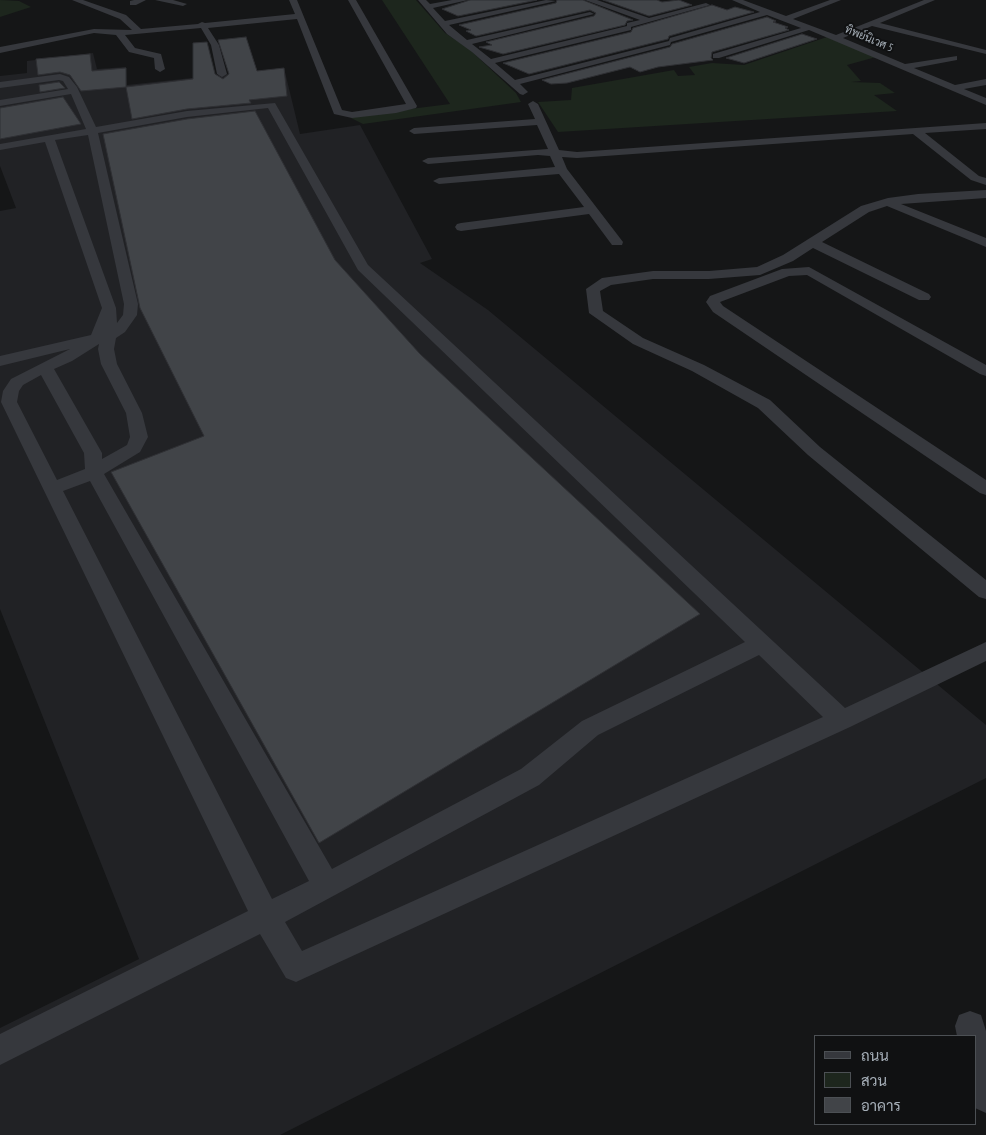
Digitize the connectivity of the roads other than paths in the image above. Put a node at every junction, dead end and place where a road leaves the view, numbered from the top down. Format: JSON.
{"nodes":[{"id":1,"x":76,"y":0,"type":"edge"},
{"id":2,"x":142,"y":0,"type":"edge"},
{"id":3,"x":159,"y":0,"type":"edge"},
{"id":4,"x":294,"y":0,"type":"edge"},
{"id":5,"x":352,"y":0,"type":"edge"},
{"id":6,"x":464,"y":0,"type":"edge"},
{"id":7,"x":589,"y":0,"type":"edge"},
{"id":8,"x":741,"y":0,"type":"edge"},
{"id":9,"x":837,"y":0,"type":"edge"},
{"id":10,"x":931,"y":0,"type":"edge"},
{"id":11,"x":552,"y":1,"type":"edge"},
{"id":12,"x":133,"y":3,"type":"dead end"},
{"id":13,"x":674,"y":3,"type":"dead end"},
{"id":14,"x":183,"y":4,"type":"dead end"},
{"id":15,"x":425,"y":4,"type":"edge"},
{"id":16,"x":706,"y":5,"type":"dead end"},
{"id":17,"x":692,"y":9,"type":"junction"},
{"id":18,"x":768,"y":12,"type":"junction"},
{"id":19,"x":590,"y":14,"type":"dead end"},
{"id":20,"x":301,"y":16,"type":"junction"},
{"id":21,"x":891,"y":16,"type":"junction"},
{"id":22,"x":785,"y":19,"type":"junction"},
{"id":23,"x":648,"y":20,"type":"junction"},
{"id":24,"x":910,"y":21,"type":"dead end"},
{"id":25,"x":202,"y":24,"type":"junction"},
{"id":26,"x":443,"y":24,"type":"junction"},
{"id":27,"x":873,"y":24,"type":"junction"},
{"id":28,"x":808,"y":28,"type":"junction"},
{"id":29,"x":138,"y":31,"type":"junction"},
{"id":30,"x":119,"y":33,"type":"junction"},
{"id":31,"x":836,"y":38,"type":"junction"},
{"id":32,"x":466,"y":42,"type":"junction"},
{"id":33,"x":0,"y":50,"type":"edge"},
{"id":34,"x":985,"y":52,"type":"edge"},
{"id":35,"x":716,"y":56,"type":"dead end"},
{"id":36,"x":954,"y":58,"type":"dead end"},
{"id":37,"x":489,"y":62,"type":"junction"},
{"id":38,"x":905,"y":67,"type":"junction"},
{"id":39,"x":160,"y":68,"type":"dead end"},
{"id":40,"x":222,"y":74,"type":"dead end"},
{"id":41,"x":986,"y":82,"type":"edge"},
{"id":42,"x":513,"y":83,"type":"junction"},
{"id":43,"x":0,"y":85,"type":"edge"},
{"id":44,"x":955,"y":88,"type":"junction"},
{"id":45,"x":74,"y":91,"type":"junction"},
{"id":46,"x":986,"y":102,"type":"edge"},
{"id":47,"x":0,"y":103,"type":"edge"},
{"id":48,"x":542,"y":122,"type":"junction"},
{"id":49,"x":986,"y":126,"type":"edge"},
{"id":50,"x":92,"y":130,"type":"junction"},
{"id":51,"x":414,"y":131,"type":"dead end"},
{"id":52,"x":915,"y":131,"type":"junction"},
{"id":53,"x":49,"y":138,"type":"junction"},
{"id":54,"x":0,"y":147,"type":"edge"},
{"id":55,"x":556,"y":152,"type":"junction"},
{"id":56,"x":428,"y":161,"type":"dead end"},
{"id":57,"x":562,"y":170,"type":"junction"},
{"id":58,"x":439,"y":181,"type":"dead end"},
{"id":59,"x":986,"y":182,"type":"edge"},
{"id":60,"x":981,"y":197,"type":"edge"},
{"id":61,"x":888,"y":202,"type":"junction"},
{"id":62,"x":592,"y":210,"type":"junction"},
{"id":63,"x":462,"y":227,"type":"dead end"},
{"id":64,"x":617,"y":242,"type":"dead end"},
{"id":65,"x":812,"y":243,"type":"junction"},
{"id":66,"x":986,"y":244,"type":"edge"},
{"id":67,"x":727,"y":273,"type":"junction"},
{"id":68,"x":750,"y":286,"type":"junction"},
{"id":69,"x":924,"y":297,"type":"dead end"},
{"id":70,"x":102,"y":337,"type":"junction"},
{"id":71,"x":0,"y":361,"type":"edge"},
{"id":72,"x":45,"y":368,"type":"junction"},
{"id":73,"x":986,"y":370,"type":"edge"},
{"id":74,"x":4,"y":393,"type":"edge"},
{"id":75,"x":94,"y":472,"type":"junction"},
{"id":76,"x":51,"y":489,"type":"junction"},
{"id":77,"x":986,"y":489,"type":"edge"},
{"id":78,"x":986,"y":591,"type":"edge"},
{"id":79,"x":762,"y":644,"type":"junction"},
{"id":80,"x":986,"y":651,"type":"edge"},
{"id":81,"x":842,"y":720,"type":"junction"},
{"id":82,"x":327,"y":886,"type":"junction"},
{"id":83,"x":266,"y":917,"type":"junction"},
{"id":84,"x":0,"y":1050,"type":"edge"},
{"id":85,"x":976,"y":1054,"type":"edge"},
{"id":86,"x":986,"y":1097,"type":"edge"}],
"edges":[{"from":1,"to":29,"type":"street"},
{"from":2,"to":12,"type":"street"},
{"from":3,"to":14,"type":"street"},
{"from":4,"to":20,"type":"street"},
{"from":5,"to":20,"type":"street"},
{"from":6,"to":15,"type":"street"},
{"from":7,"to":23,"type":"street"},
{"from":8,"to":18,"type":"street"},
{"from":9,"to":22,"type":"street"},
{"from":10,"to":21,"type":"street","name":"ทิพย์นิเวศ 5"},
{"from":11,"to":26,"type":"street"},
{"from":13,"to":17,"type":"street"},
{"from":15,"to":26,"type":"street"},
{"from":16,"to":17,"type":"street"},
{"from":17,"to":23,"type":"street"},
{"from":18,"to":22,"type":"street"},
{"from":18,"to":42,"type":"street"},
{"from":19,"to":32,"type":"street"},
{"from":20,"to":25,"type":"street"},
{"from":21,"to":24,"type":"street"},
{"from":21,"to":27,"type":"street","name":"ทิพย์นิเวศ 5"},
{"from":22,"to":28,"type":"street"},
{"from":23,"to":37,"type":"street"},
{"from":25,"to":29,"type":"street"},
{"from":25,"to":40,"type":"street"},
{"from":26,"to":32,"type":"street"},
{"from":27,"to":31,"type":"street","name":"ทิพย์นิเวศ 5"},
{"from":27,"to":34,"type":"street"},
{"from":28,"to":31,"type":"street"},
{"from":28,"to":35,"type":"street"},
{"from":29,"to":30,"type":"street"},
{"from":30,"to":33,"type":"street"},
{"from":30,"to":39,"type":"street"},
{"from":31,"to":38,"type":"street","name":"ทิพย์นิเวศ 5"},
{"from":32,"to":37,"type":"street"},
{"from":36,"to":38,"type":"street"},
{"from":37,"to":42,"type":"street"},
{"from":38,"to":44,"type":"street","name":"ทิพย์นิเวศ 5"},
{"from":41,"to":44,"type":"street"},
{"from":42,"to":48,"type":"street"},
{"from":43,"to":45,"type":"street"},
{"from":44,"to":46,"type":"street","name":"ทิพย์นิเวศ 5"},
{"from":45,"to":47,"type":"street"},
{"from":45,"to":50,"type":"street"},
{"from":48,"to":51,"type":"street"},
{"from":48,"to":55,"type":"street"},
{"from":49,"to":52,"type":"street"},
{"from":50,"to":53,"type":"street"},
{"from":50,"to":70,"type":"street"},
{"from":50,"to":79,"type":"street"},
{"from":52,"to":55,"type":"street"},
{"from":52,"to":59,"type":"street"},
{"from":53,"to":54,"type":"street"},
{"from":53,"to":70,"type":"street"},
{"from":55,"to":56,"type":"street"},
{"from":55,"to":57,"type":"street"},
{"from":57,"to":58,"type":"street"},
{"from":57,"to":62,"type":"street"},
{"from":60,"to":61,"type":"street"},
{"from":61,"to":65,"type":"street"},
{"from":61,"to":66,"type":"street"},
{"from":62,"to":63,"type":"street"},
{"from":62,"to":64,"type":"street"},
{"from":65,"to":67,"type":"street"},
{"from":65,"to":69,"type":"street"},
{"from":67,"to":68,"type":"street"},
{"from":67,"to":78,"type":"street"},
{"from":68,"to":73,"type":"street"},
{"from":68,"to":77,"type":"street"},
{"from":70,"to":71,"type":"street"},
{"from":70,"to":72,"type":"street"},
{"from":70,"to":75,"type":"street"},
{"from":72,"to":74,"type":"street"},
{"from":72,"to":75,"type":"street"},
{"from":74,"to":76,"type":"street"},
{"from":75,"to":76,"type":"street"},
{"from":75,"to":82,"type":"street"},
{"from":76,"to":83,"type":"street"},
{"from":79,"to":81,"type":"street"},
{"from":79,"to":82,"type":"street"},
{"from":80,"to":81,"type":"street"},
{"from":81,"to":83,"type":"street"},
{"from":82,"to":83,"type":"street"},
{"from":83,"to":84,"type":"street"},
{"from":85,"to":86,"type":"street"}]}
